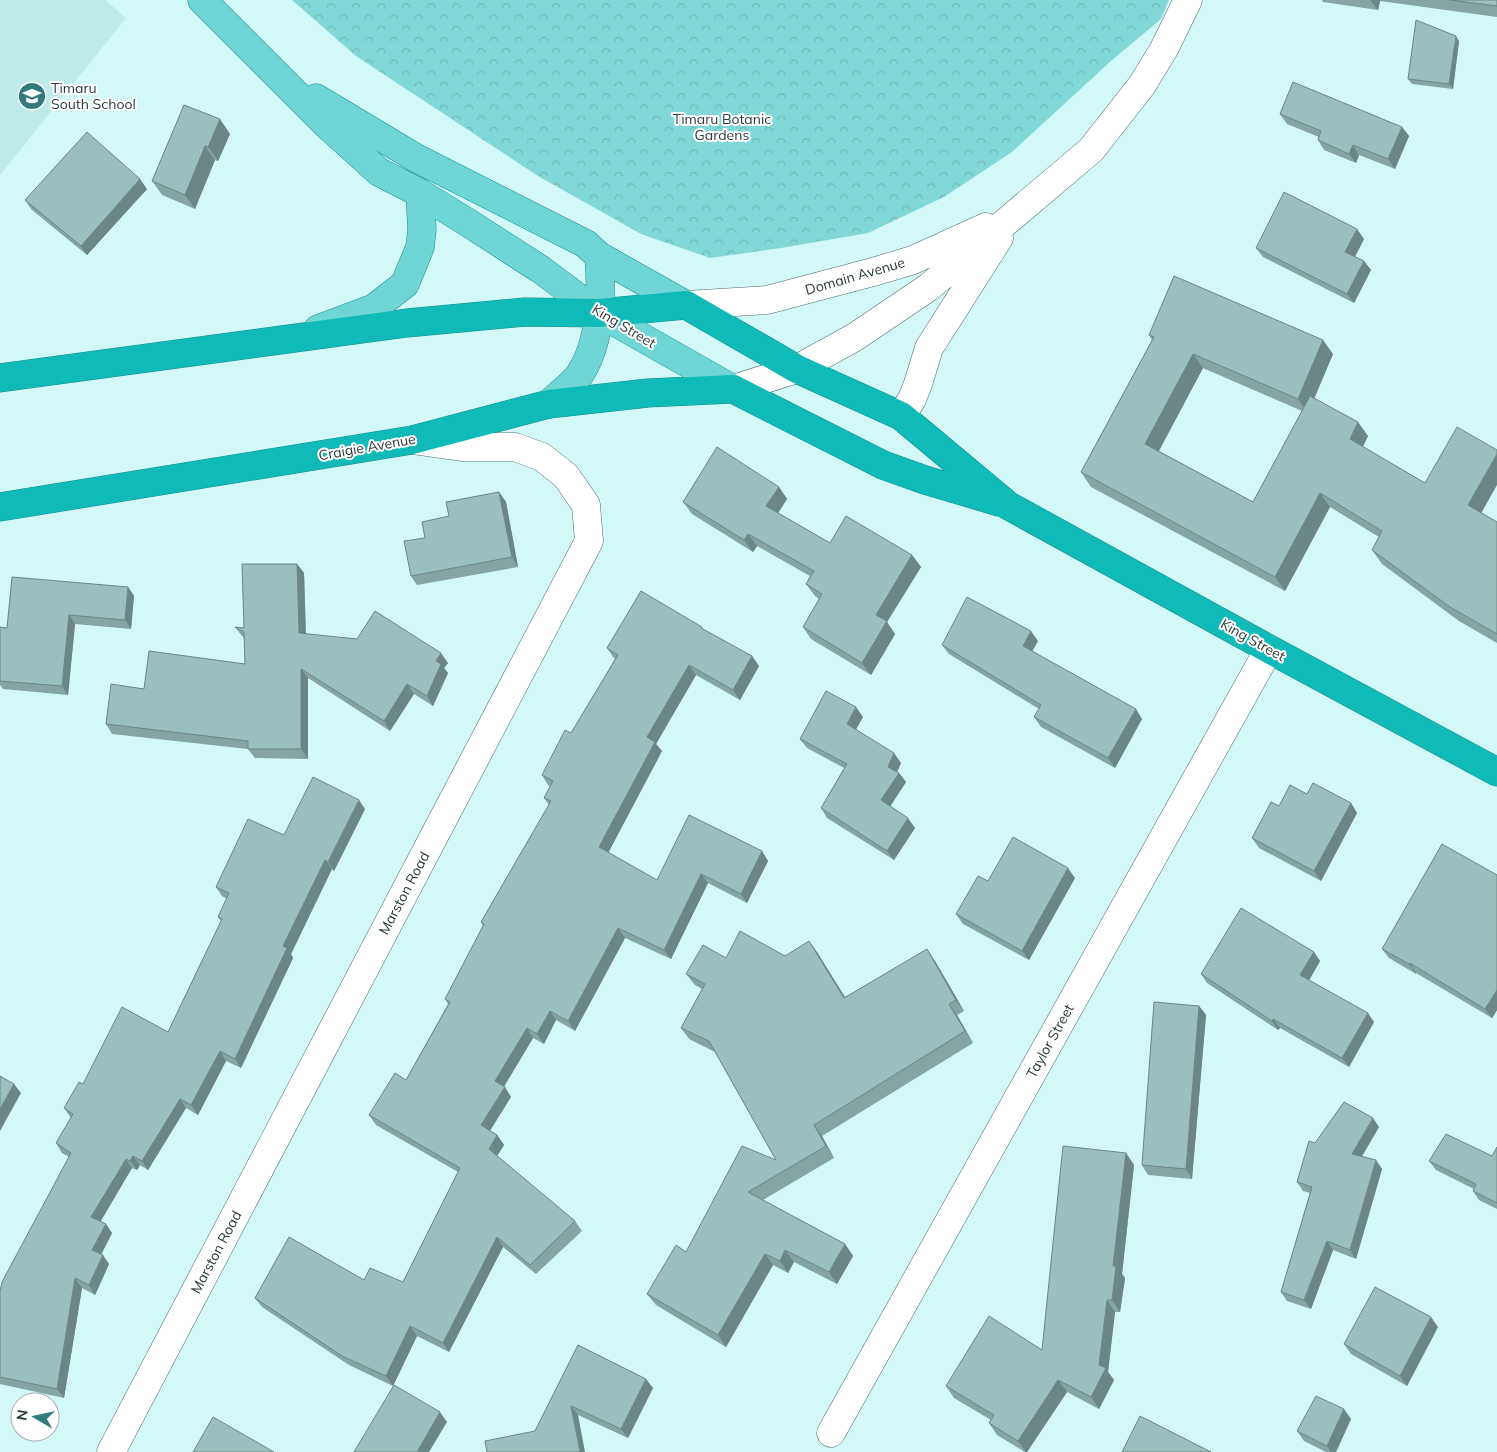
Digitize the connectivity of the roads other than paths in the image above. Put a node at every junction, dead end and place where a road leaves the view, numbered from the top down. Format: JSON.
{"nodes":[{"id":1,"x":202,"y":0,"type":"edge"},
{"id":2,"x":1188,"y":0,"type":"edge"},
{"id":3,"x":280,"y":77,"type":"junction"},
{"id":4,"x":420,"y":193,"type":"junction"},
{"id":5,"x":1015,"y":214,"type":"junction"},
{"id":6,"x":599,"y":256,"type":"junction"},
{"id":7,"x":686,"y":305,"type":"junction"},
{"id":8,"x":599,"y":312,"type":"junction"},
{"id":9,"x":292,"y":339,"type":"junction"},
{"id":10,"x":797,"y":369,"type":"junction"},
{"id":11,"x":0,"y":378,"type":"edge"},
{"id":12,"x":733,"y":389,"type":"junction"},
{"id":13,"x":549,"y":404,"type":"junction"},
{"id":14,"x":901,"y":416,"type":"junction"},
{"id":15,"x":412,"y":440,"type":"junction"},
{"id":16,"x":1009,"y":506,"type":"junction"},
{"id":17,"x":0,"y":507,"type":"edge"},
{"id":18,"x":1269,"y":649,"type":"junction"},
{"id":19,"x":1496,"y":769,"type":"edge"},
{"id":20,"x":831,"y":1433,"type":"dead end"},
{"id":21,"x":111,"y":1452,"type":"edge"}],
"edges":[{"from":1,"to":3,"type":"main road","name":"King Street"},
{"from":2,"to":5,"type":"street","name":"Domain Avenue"},
{"from":3,"to":4,"type":"main road","name":"King Street"},
{"from":3,"to":6,"type":"main road","name":"King Street"},
{"from":4,"to":8,"type":"main road","name":"King Street"},
{"from":4,"to":9,"type":"main road"},
{"from":5,"to":7,"type":"street","name":"Domain Avenue"},
{"from":5,"to":10,"type":"street","name":"Domain Avenue"},
{"from":5,"to":14,"type":"street","name":"Domain Avenue"},
{"from":6,"to":7,"type":"main road","name":"King Street"},
{"from":6,"to":8,"type":"main road"},
{"from":7,"to":8,"type":"highway"},
{"from":7,"to":10,"type":"highway","name":"King Street"},
{"from":8,"to":9,"type":"highway"},
{"from":8,"to":12,"type":"main road","name":"King Street"},
{"from":8,"to":13,"type":"main road"},
{"from":9,"to":11,"type":"highway"},
{"from":10,"to":12,"type":"street","name":"Domain Avenue"},
{"from":10,"to":14,"type":"highway","name":"King Street"},
{"from":12,"to":13,"type":"highway","name":"Craigie Avenue"},
{"from":12,"to":16,"type":"highway","name":"King Street"},
{"from":13,"to":15,"type":"highway","name":"Craigie Avenue"},
{"from":14,"to":16,"type":"highway","name":"King Street"},
{"from":15,"to":17,"type":"highway","name":"Craigie Avenue"},
{"from":15,"to":21,"type":"street","name":"Marston Road"},
{"from":16,"to":18,"type":"highway","name":"King Street"},
{"from":18,"to":19,"type":"highway","name":"King Street"},
{"from":18,"to":20,"type":"street","name":"Taylor Street"}]}
